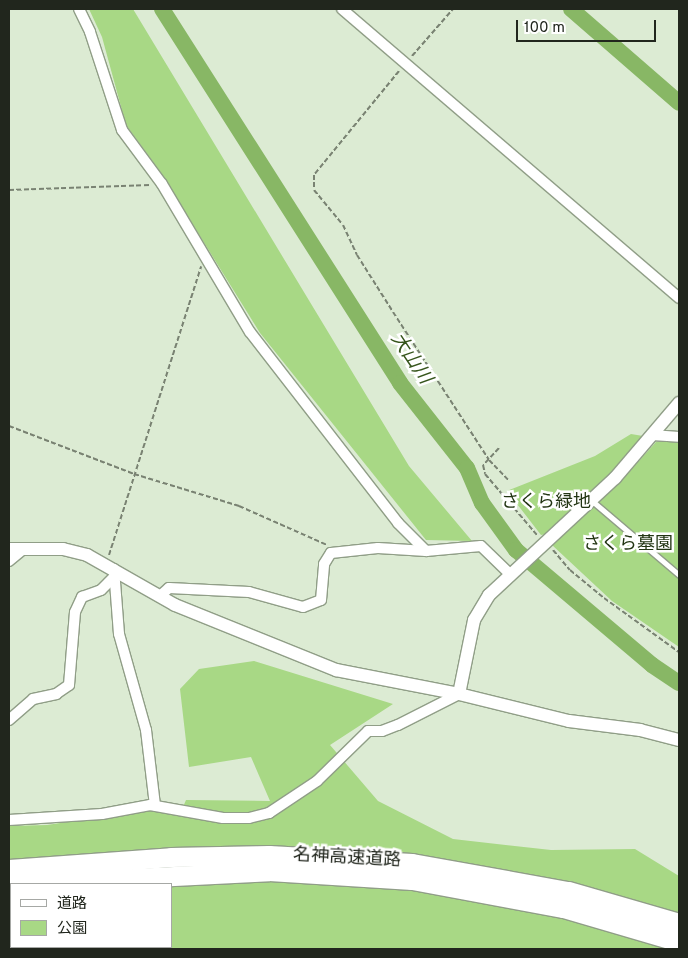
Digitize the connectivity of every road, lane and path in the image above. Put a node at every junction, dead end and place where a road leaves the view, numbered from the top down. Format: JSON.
{"nodes":[{"id":1,"x":79,"y":9,"type":"edge"},
{"id":2,"x":342,"y":9,"type":"edge"},
{"id":3,"x":453,"y":9,"type":"edge"},
{"id":4,"x":406,"y":64,"type":"junction"},
{"id":5,"x":162,"y":184,"type":"junction"},
{"id":6,"x":9,"y":190,"type":"edge"},
{"id":7,"x":205,"y":252,"type":"junction"},
{"id":8,"x":679,"y":298,"type":"edge"},
{"id":9,"x":679,"y":403,"type":"edge"},
{"id":10,"x":9,"y":426,"type":"edge"},
{"id":11,"x":652,"y":435,"type":"junction"},
{"id":12,"x":679,"y":438,"type":"edge"},
{"id":13,"x":499,"y":448,"type":"dead end"},
{"id":14,"x":488,"y":459,"type":"junction"},
{"id":15,"x":134,"y":474,"type":"junction"},
{"id":16,"x":508,"y":480,"type":"dead end"},
{"id":17,"x":591,"y":500,"type":"junction"},
{"id":18,"x":542,"y":545,"type":"junction"},
{"id":19,"x":9,"y":549,"type":"edge"},
{"id":20,"x":22,"y":550,"type":"junction"},
{"id":21,"x":338,"y":550,"type":"junction"},
{"id":22,"x":426,"y":551,"type":"junction"},
{"id":23,"x":9,"y":561,"type":"edge"},
{"id":24,"x":112,"y":570,"type":"junction"},
{"id":25,"x":511,"y":574,"type":"junction"},
{"id":26,"x":679,"y":574,"type":"edge"},
{"id":27,"x":160,"y":596,"type":"junction"},
{"id":28,"x":679,"y":652,"type":"edge"},
{"id":29,"x":459,"y":694,"type":"junction"},
{"id":30,"x":9,"y":720,"type":"edge"},
{"id":31,"x":679,"y":740,"type":"edge"},
{"id":32,"x":155,"y":805,"type":"junction"},
{"id":33,"x":9,"y":820,"type":"edge"},
{"id":34,"x":9,"y":869,"type":"edge"},
{"id":35,"x":32,"y":883,"type":"edge"},
{"id":36,"x":679,"y":923,"type":"edge"},
{"id":37,"x":679,"y":942,"type":"edge"}],
"edges":[{"from":1,"to":5,"type":"street"},
{"from":2,"to":4,"type":"street"},
{"from":3,"to":4,"type":"path"},
{"from":4,"to":8,"type":"street"},
{"from":4,"to":14,"type":"path"},
{"from":5,"to":6,"type":"path"},
{"from":5,"to":7,"type":"street"},
{"from":7,"to":15,"type":"path"},
{"from":7,"to":22,"type":"street"},
{"from":9,"to":11,"type":"street"},
{"from":10,"to":15,"type":"path"},
{"from":11,"to":12,"type":"street"},
{"from":11,"to":17,"type":"street"},
{"from":13,"to":14,"type":"path"},
{"from":14,"to":16,"type":"path"},
{"from":14,"to":18,"type":"path"},
{"from":15,"to":21,"type":"path"},
{"from":15,"to":24,"type":"path"},
{"from":17,"to":18,"type":"street"},
{"from":17,"to":26,"type":"lane"},
{"from":18,"to":25,"type":"street"},
{"from":18,"to":28,"type":"path"},
{"from":19,"to":20,"type":"street"},
{"from":20,"to":23,"type":"street"},
{"from":20,"to":24,"type":"street"},
{"from":21,"to":22,"type":"street"},
{"from":21,"to":27,"type":"street"},
{"from":22,"to":25,"type":"street"},
{"from":24,"to":27,"type":"street"},
{"from":24,"to":30,"type":"street"},
{"from":24,"to":32,"type":"street"},
{"from":25,"to":29,"type":"street"},
{"from":27,"to":29,"type":"street"},
{"from":29,"to":31,"type":"street"},
{"from":29,"to":32,"type":"street"},
{"from":32,"to":33,"type":"street"},
{"from":34,"to":36,"type":"highway","name":"名神高速道路"},
{"from":35,"to":37,"type":"highway","name":"名神高速道路"}]}
